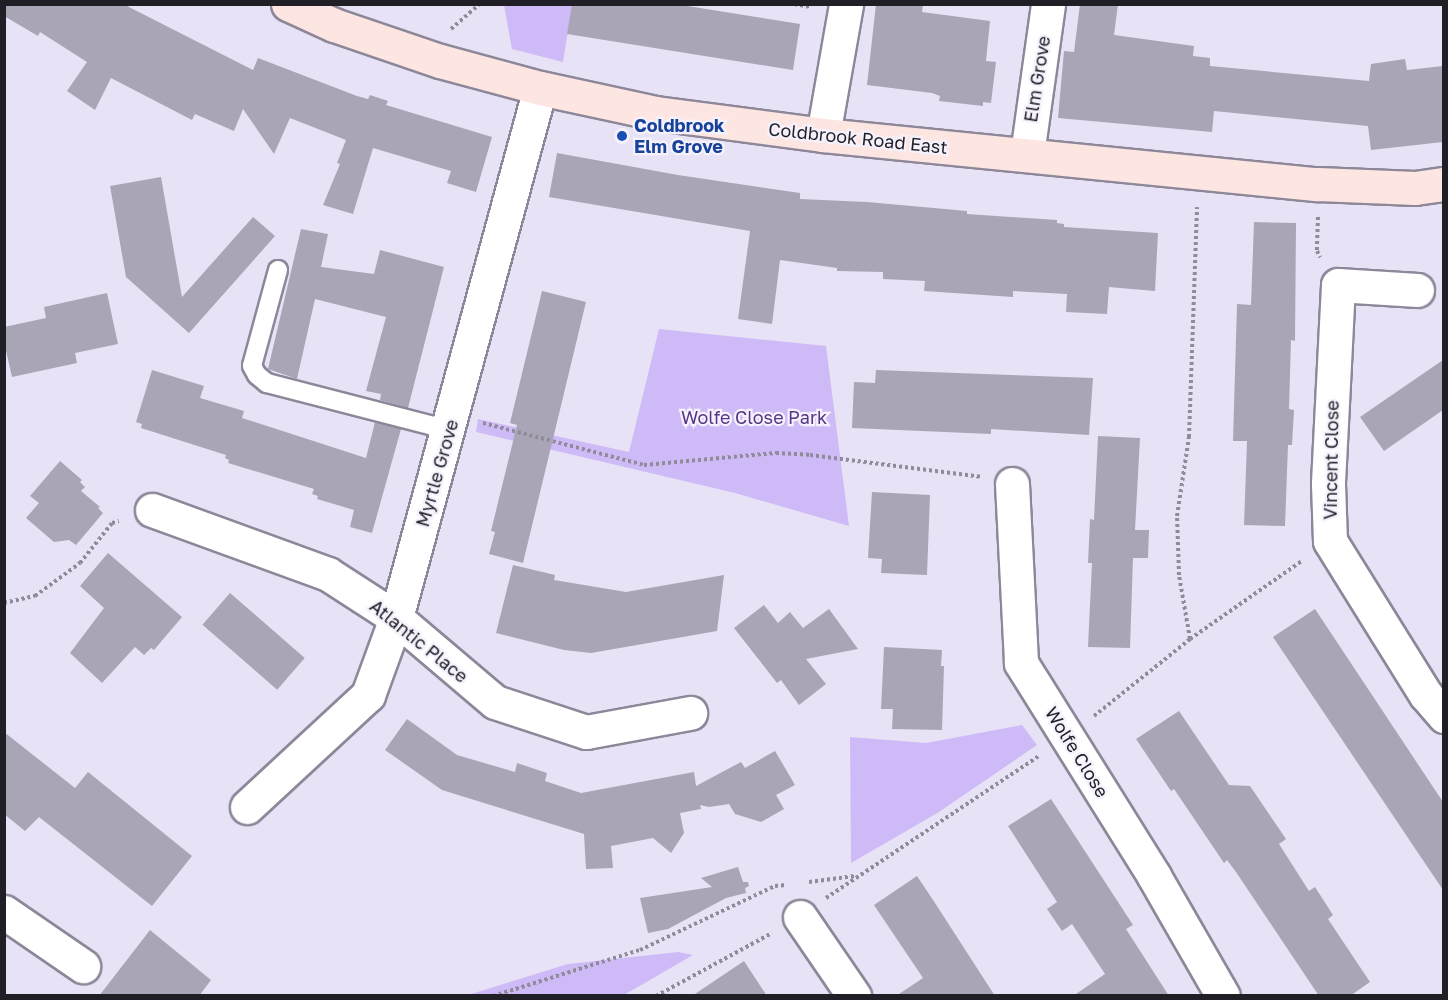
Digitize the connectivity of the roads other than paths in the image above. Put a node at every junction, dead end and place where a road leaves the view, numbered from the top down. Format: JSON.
{"nodes":[{"id":1,"x":288,"y":4,"type":"edge"},
{"id":2,"x":846,"y":4,"type":"edge"},
{"id":3,"x":1048,"y":4,"type":"edge"},
{"id":4,"x":540,"y":88,"type":"junction"},
{"id":5,"x":823,"y":135,"type":"junction"},
{"id":6,"x":1027,"y":154,"type":"junction"},
{"id":7,"x":1443,"y":184,"type":"edge"},
{"id":8,"x":278,"y":270,"type":"dead end"},
{"id":9,"x":1417,"y":290,"type":"dead end"},
{"id":10,"x":451,"y":423,"type":"junction"},
{"id":11,"x":1012,"y":484,"type":"road end"},
{"id":12,"x":152,"y":510,"type":"road end"},
{"id":13,"x":396,"y":618,"type":"junction"},
{"id":14,"x":1438,"y":698,"type":"edge"},
{"id":15,"x":690,"y":713,"type":"dead end"},
{"id":16,"x":247,"y":807,"type":"dead end"},
{"id":17,"x":4,"y":912,"type":"edge"},
{"id":18,"x":800,"y":917,"type":"road end"},
{"id":19,"x":83,"y":966,"type":"dead end"},
{"id":20,"x":854,"y":996,"type":"edge"},
{"id":21,"x":1223,"y":996,"type":"edge"}],
"edges":[{"from":1,"to":4,"type":"street","name":"Coldbrook Road East"},
{"from":2,"to":5,"type":"street"},
{"from":3,"to":6,"type":"street","name":"Elm Grove"},
{"from":4,"to":5,"type":"street","name":"Coldbrook Road East"},
{"from":4,"to":10,"type":"street","name":"Myrtle Grove"},
{"from":5,"to":6,"type":"street","name":"Coldbrook Road East"},
{"from":6,"to":7,"type":"street","name":"Coldbrook Road East"},
{"from":8,"to":10,"type":"lane"},
{"from":9,"to":14,"type":"street","name":"Vincent Close"},
{"from":10,"to":13,"type":"street","name":"Myrtle Grove"},
{"from":11,"to":21,"type":"street","name":"Wolfe Close"},
{"from":12,"to":13,"type":"street","name":"Atlantic Place"},
{"from":13,"to":15,"type":"street","name":"Atlantic Place"},
{"from":13,"to":16,"type":"street","name":"Myrtle Grove"},
{"from":17,"to":19,"type":"street"},
{"from":18,"to":20,"type":"street"}]}
